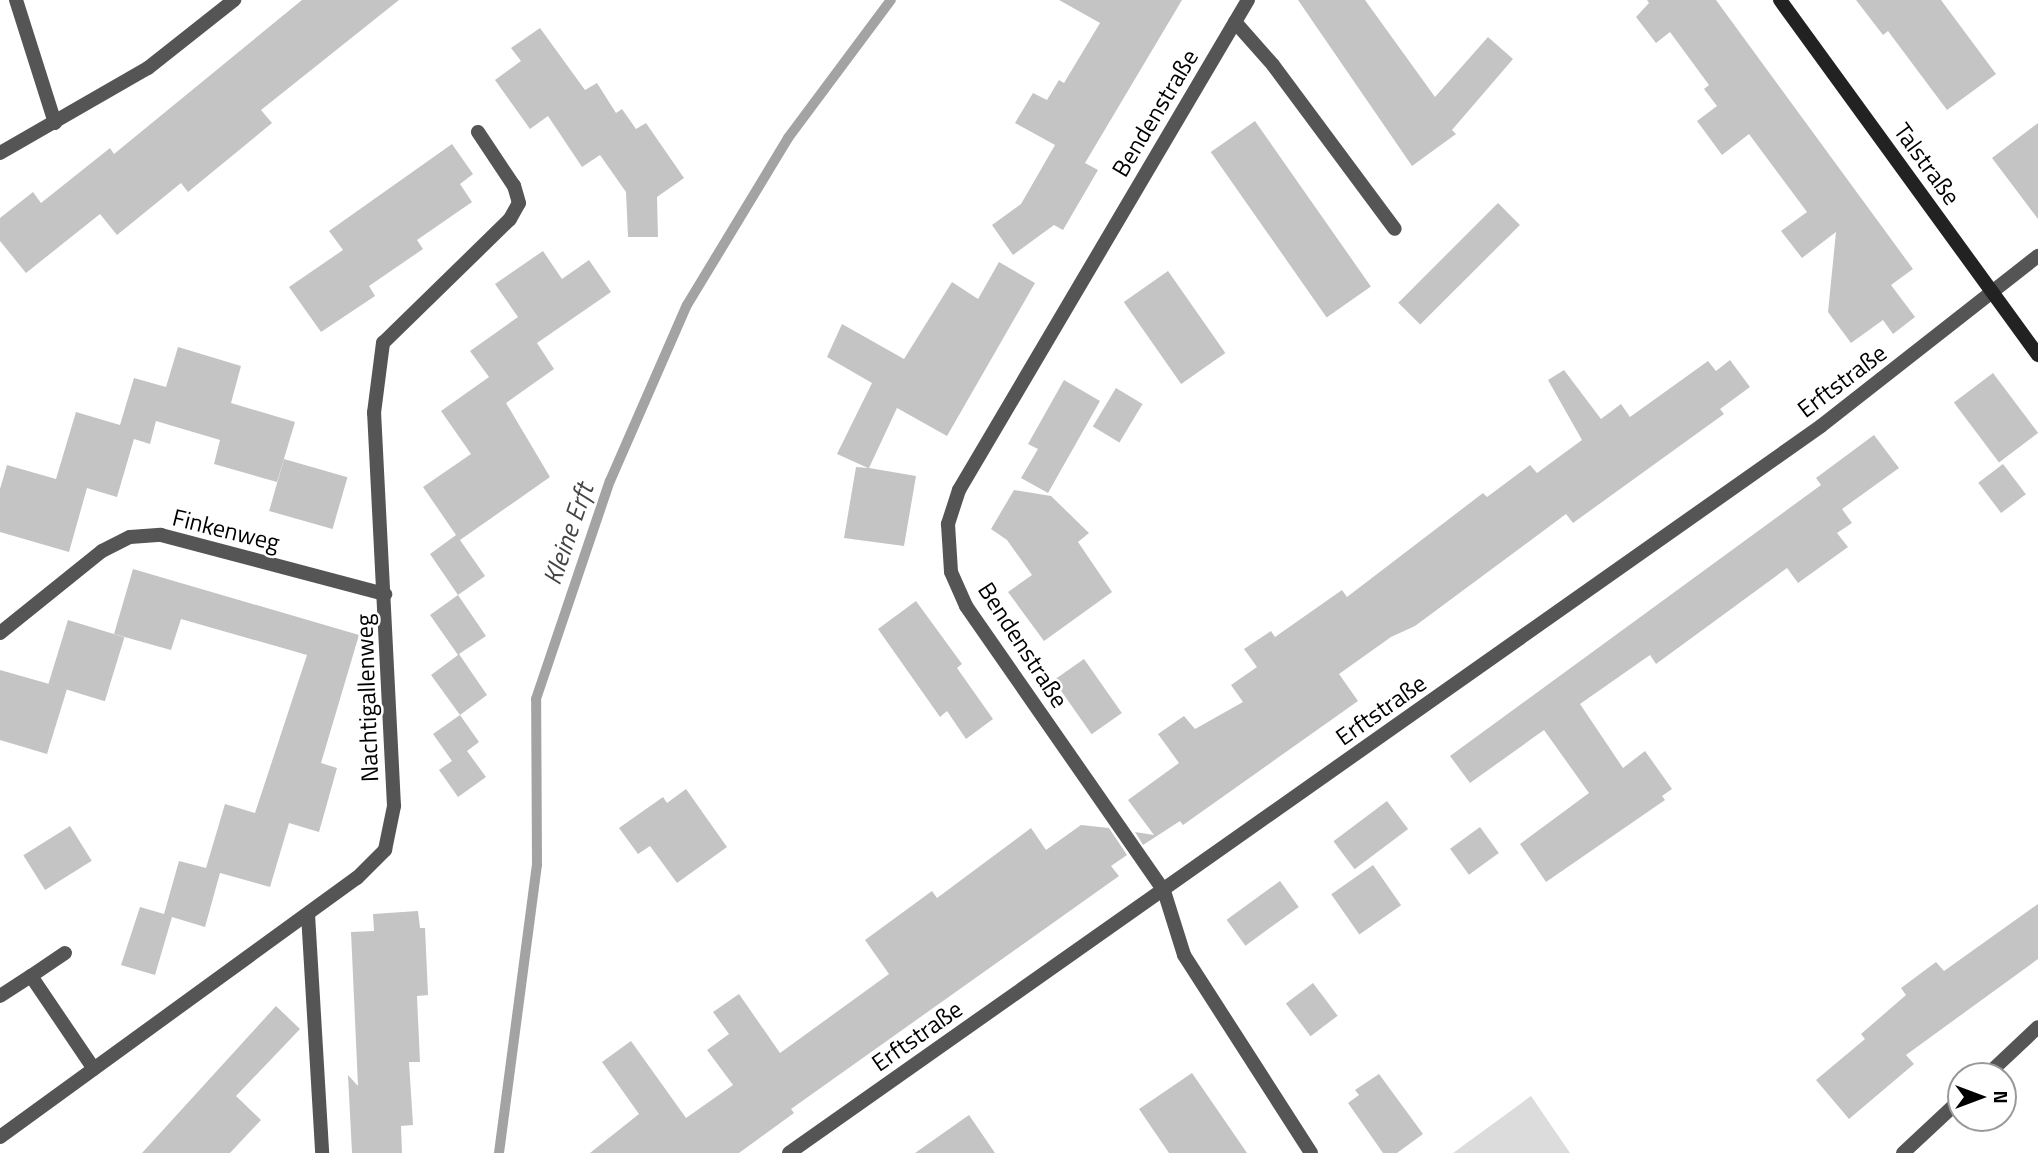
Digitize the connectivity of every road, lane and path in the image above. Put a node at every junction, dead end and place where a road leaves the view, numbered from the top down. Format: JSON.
{"nodes":[{"id":1,"x":16,"y":0,"type":"edge"},
{"id":2,"x":234,"y":0,"type":"edge"},
{"id":3,"x":1248,"y":0,"type":"edge"},
{"id":4,"x":1780,"y":0,"type":"edge"},
{"id":5,"x":1235,"y":22,"type":"junction"},
{"id":6,"x":55,"y":123,"type":"junction"},
{"id":7,"x":478,"y":132,"type":"dead end"},
{"id":8,"x":0,"y":153,"type":"edge"},
{"id":9,"x":1395,"y":229,"type":"dead end"},
{"id":10,"x":2038,"y":256,"type":"edge"},
{"id":11,"x":1992,"y":294,"type":"junction"},
{"id":12,"x":2038,"y":355,"type":"edge"},
{"id":13,"x":385,"y":594,"type":"junction"},
{"id":14,"x":0,"y":633,"type":"edge"},
{"id":15,"x":1164,"y":891,"type":"junction"},
{"id":16,"x":308,"y":914,"type":"junction"},
{"id":17,"x":65,"y":953,"type":"dead end"},
{"id":18,"x":31,"y":976,"type":"junction"},
{"id":19,"x":0,"y":996,"type":"edge"},
{"id":20,"x":2038,"y":1027,"type":"edge"},
{"id":21,"x":2001,"y":1062,"type":"edge"},
{"id":22,"x":94,"y":1069,"type":"junction"},
{"id":23,"x":1947,"y":1112,"type":"edge"},
{"id":24,"x":0,"y":1137,"type":"edge"},
{"id":25,"x":321,"y":1153,"type":"edge"},
{"id":26,"x":789,"y":1153,"type":"edge"},
{"id":27,"x":1311,"y":1153,"type":"edge"},
{"id":28,"x":1903,"y":1153,"type":"edge"}],
"edges":[{"from":1,"to":6,"type":"street"},
{"from":2,"to":6,"type":"street"},
{"from":3,"to":5,"type":"street","name":"Bendenstraße"},
{"from":4,"to":11,"type":"street","name":"Talstraße"},
{"from":5,"to":9,"type":"street"},
{"from":5,"to":15,"type":"street","name":"Bendenstraße"},
{"from":6,"to":8,"type":"street"},
{"from":7,"to":13,"type":"street","name":"Nachtigallenweg"},
{"from":10,"to":11,"type":"street","name":"Erftstraße"},
{"from":11,"to":12,"type":"street","name":"Talstraße"},
{"from":11,"to":15,"type":"street","name":"Erftstraße"},
{"from":13,"to":14,"type":"street","name":"Finkenweg"},
{"from":13,"to":16,"type":"street","name":"Nachtigallenweg"},
{"from":15,"to":26,"type":"street","name":"Erftstraße"},
{"from":15,"to":27,"type":"street","name":"Bendenstraße"},
{"from":16,"to":22,"type":"street","name":"Nachtigallenweg"},
{"from":16,"to":25,"type":"street"},
{"from":17,"to":18,"type":"street"},
{"from":18,"to":19,"type":"street"},
{"from":18,"to":22,"type":"street"},
{"from":20,"to":21,"type":"street"},
{"from":22,"to":24,"type":"street","name":"Nachtigallenweg"},
{"from":23,"to":28,"type":"street"}]}
